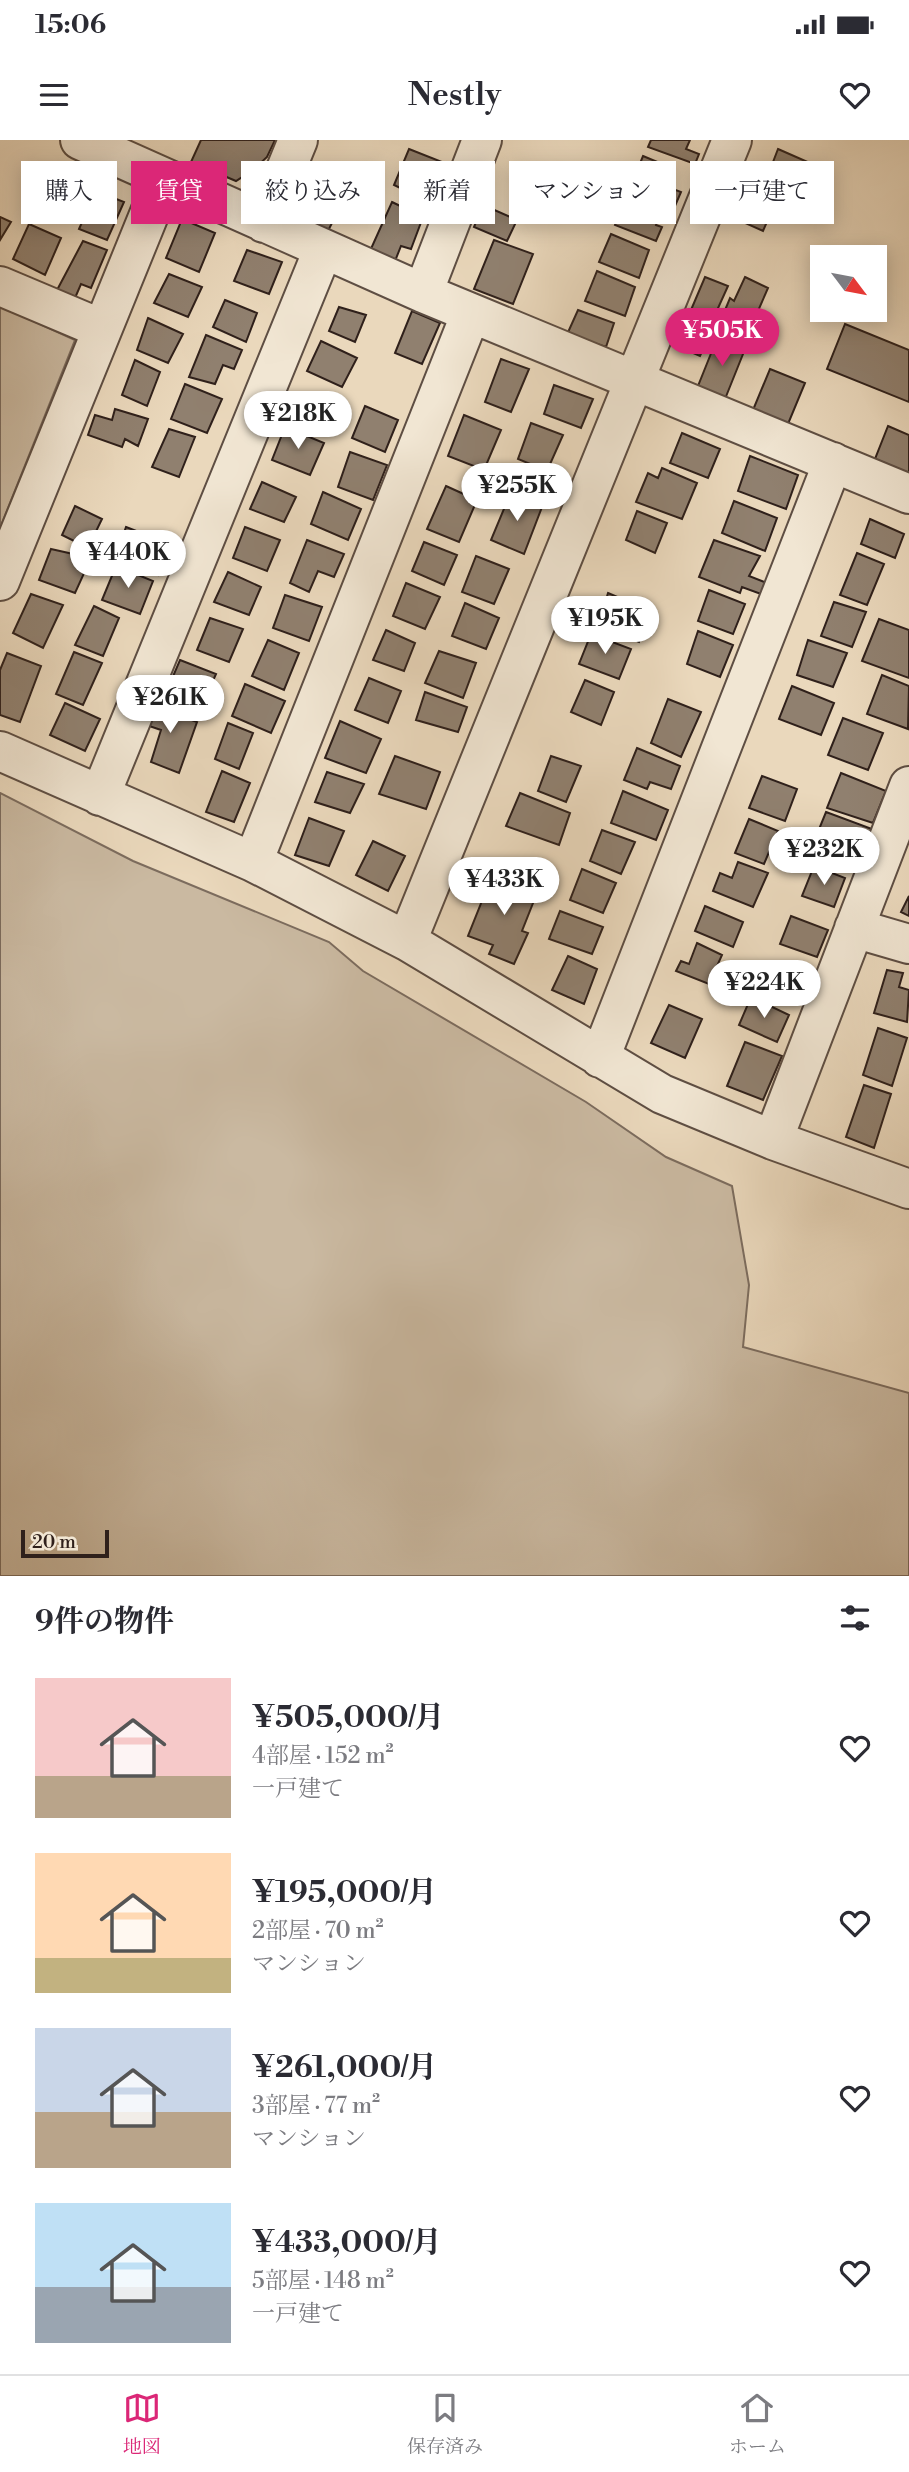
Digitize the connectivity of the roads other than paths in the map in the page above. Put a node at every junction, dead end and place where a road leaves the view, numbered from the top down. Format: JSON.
{"nodes":[{"id":1,"x":298,"y":140,"type":"edge"},
{"id":2,"x":482,"y":140,"type":"edge"},
{"id":3,"x":732,"y":140,"type":"edge"},
{"id":4,"x":103,"y":144,"type":"edge"},
{"id":5,"x":134,"y":161,"type":"edge"},
{"id":6,"x":289,"y":161,"type":"edge"},
{"id":7,"x":145,"y":224,"type":"edge"},
{"id":8,"x":266,"y":224,"type":"edge"},
{"id":9,"x":323,"y":250,"type":"junction"},
{"id":10,"x":0,"y":286,"type":"edge"},
{"id":11,"x":423,"y":293,"type":"junction"},
{"id":12,"x":471,"y":313,"type":"junction"},
{"id":13,"x":102,"y":329,"type":"junction"},
{"id":14,"x":635,"y":380,"type":"junction"},
{"id":15,"x":833,"y":462,"type":"junction"},
{"id":16,"x":909,"y":494,"type":"edge"},
{"id":17,"x":0,"y":581,"type":"edge"},
{"id":18,"x":0,"y":751,"type":"edge"},
{"id":19,"x":909,"y":786,"type":"edge"},
{"id":20,"x":100,"y":796,"type":"junction"},
{"id":21,"x":253,"y":862,"type":"junction"},
{"id":22,"x":854,"y":928,"type":"junction"},
{"id":23,"x":407,"y":941,"type":"junction"},
{"id":24,"x":909,"y":944,"type":"edge"},
{"id":25,"x":600,"y":1058,"type":"junction"},
{"id":26,"x":773,"y":1140,"type":"junction"},
{"id":27,"x":909,"y":1189,"type":"edge"}],
"edges":[{"from":1,"to":6,"type":"street"},
{"from":2,"to":11,"type":"street"},
{"from":3,"to":14,"type":"street"},
{"from":4,"to":5,"type":"street"},
{"from":7,"to":13,"type":"street"},
{"from":8,"to":9,"type":"street"},
{"from":9,"to":11,"type":"street"},
{"from":9,"to":20,"type":"street"},
{"from":10,"to":13,"type":"street"},
{"from":11,"to":12,"type":"street"},
{"from":12,"to":14,"type":"street"},
{"from":12,"to":21,"type":"street"},
{"from":13,"to":17,"type":"street"},
{"from":14,"to":15,"type":"street"},
{"from":14,"to":23,"type":"street"},
{"from":15,"to":16,"type":"street"},
{"from":15,"to":25,"type":"street"},
{"from":18,"to":20,"type":"street"},
{"from":19,"to":22,"type":"street"},
{"from":20,"to":21,"type":"street"},
{"from":21,"to":23,"type":"street"},
{"from":22,"to":24,"type":"street"},
{"from":22,"to":26,"type":"street"},
{"from":23,"to":25,"type":"street"},
{"from":25,"to":26,"type":"street"},
{"from":26,"to":27,"type":"street"}]}
